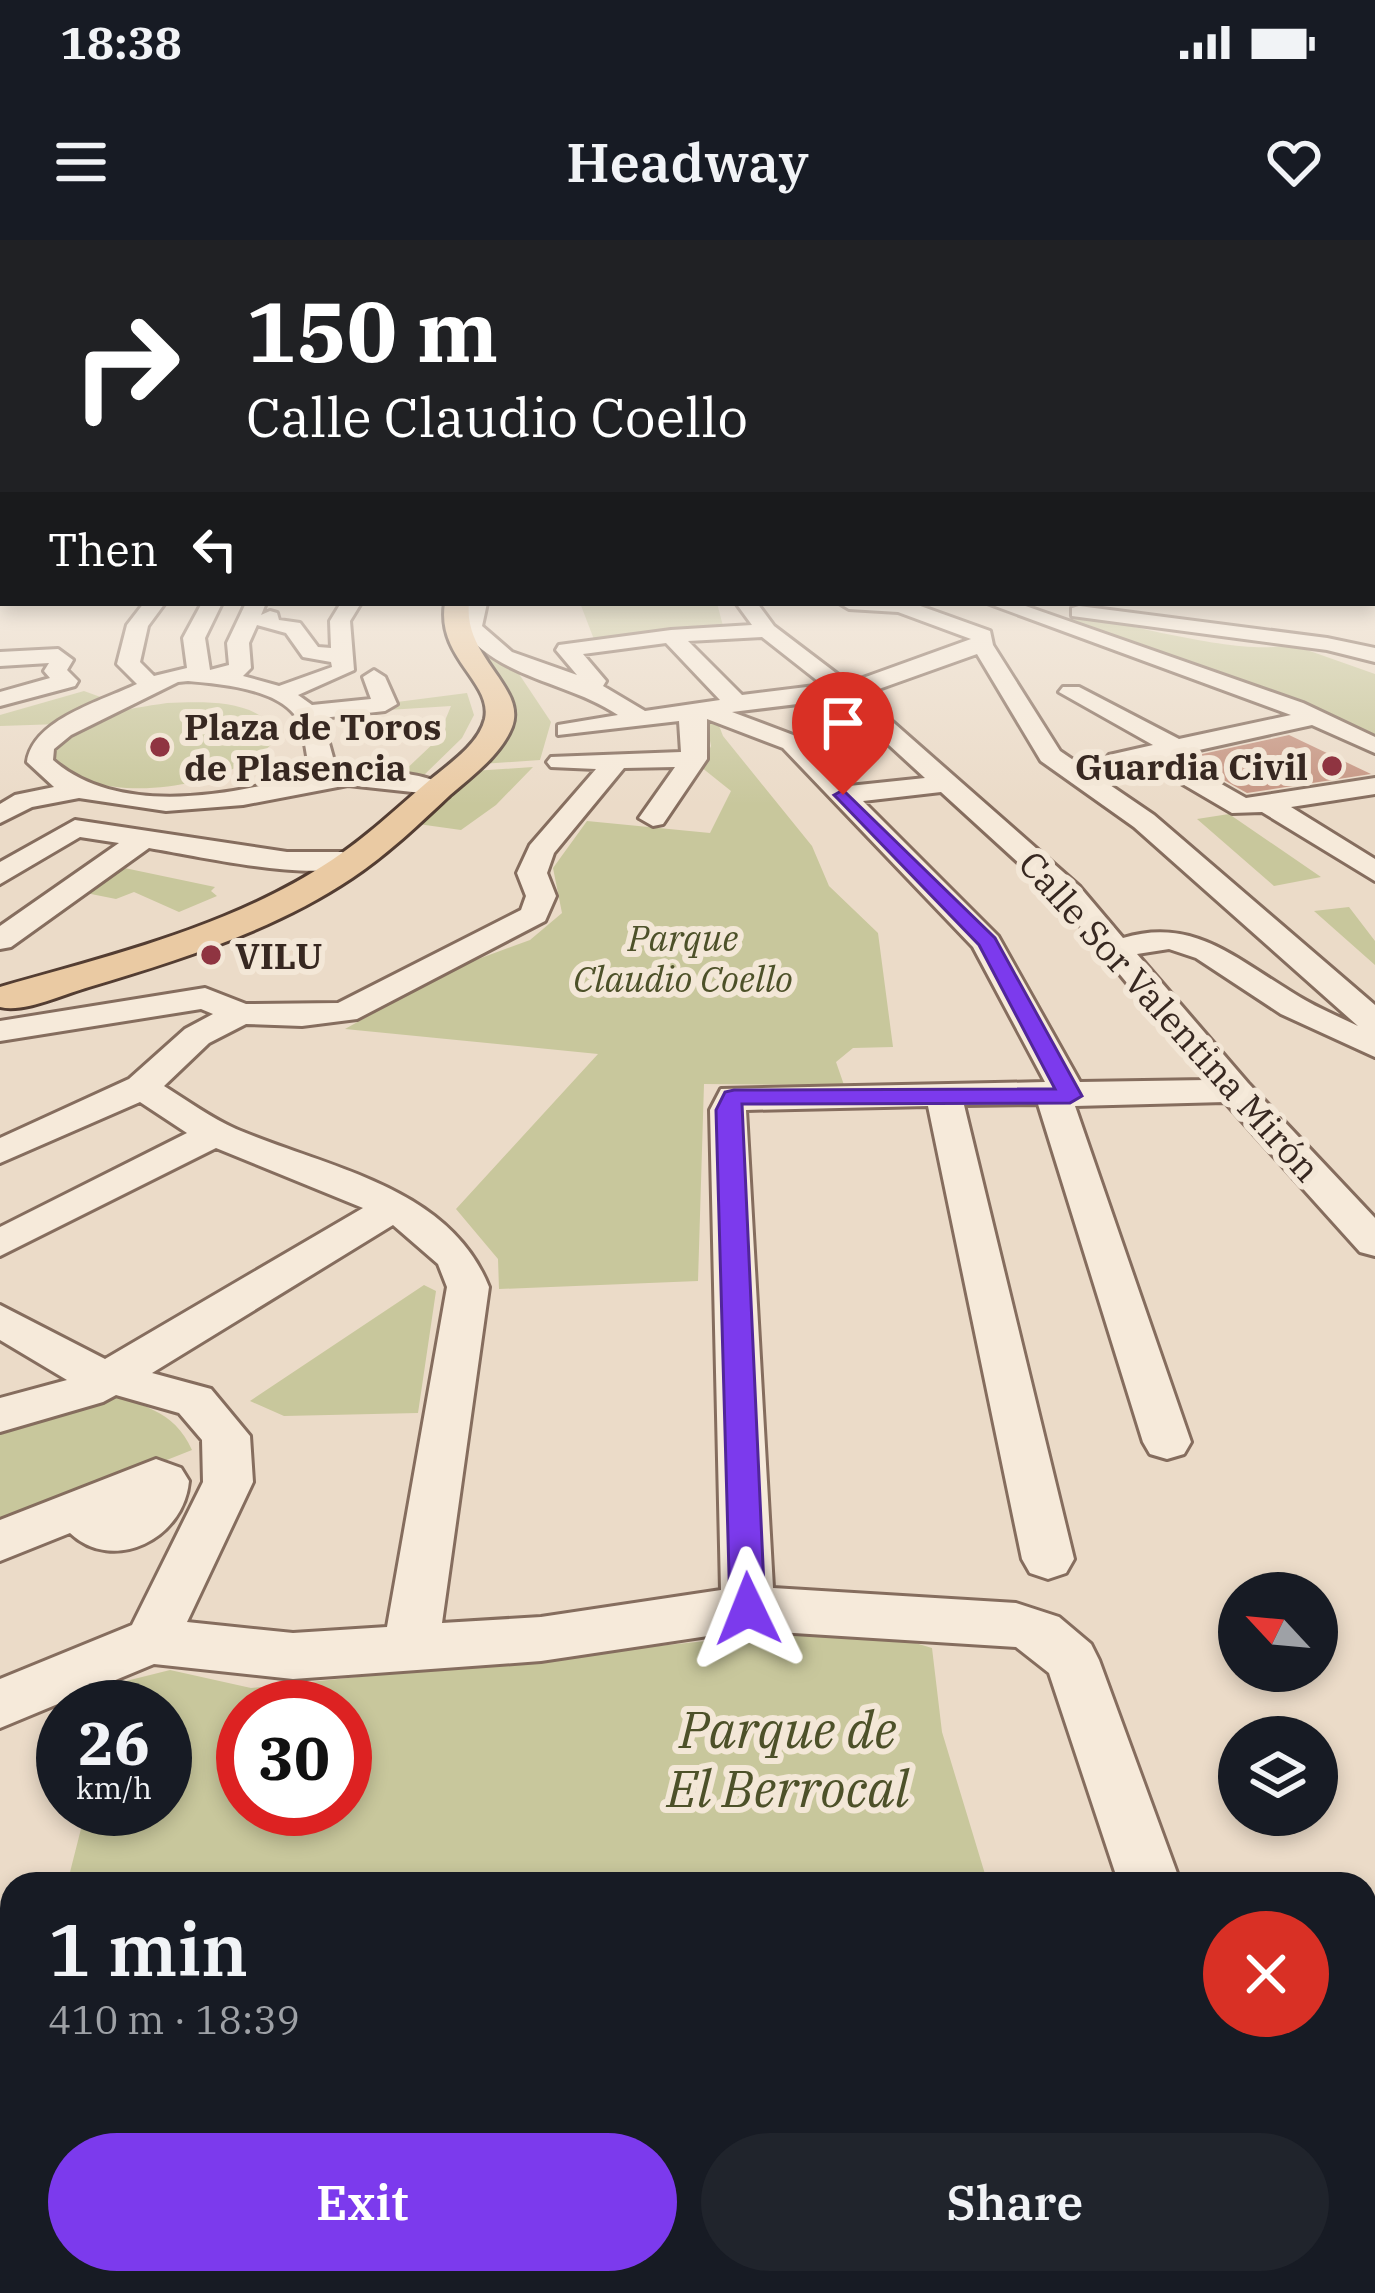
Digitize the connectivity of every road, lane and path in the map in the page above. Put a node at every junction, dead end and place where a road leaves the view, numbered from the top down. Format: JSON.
{"nodes":[{"id":1,"x":266,"y":613,"type":"edge"},
{"id":2,"x":269,"y":613,"type":"edge"},
{"id":3,"x":345,"y":613,"type":"edge"},
{"id":4,"x":446,"y":613,"type":"edge"},
{"id":5,"x":455,"y":613,"type":"edge"},
{"id":6,"x":474,"y":613,"type":"edge"},
{"id":7,"x":754,"y":613,"type":"edge"},
{"id":8,"x":918,"y":613,"type":"edge"},
{"id":9,"x":1039,"y":613,"type":"edge"},
{"id":10,"x":204,"y":614,"type":"edge"},
{"id":11,"x":145,"y":616,"type":"edge"},
{"id":12,"x":67,"y":623,"type":"dead end"},
{"id":13,"x":767,"y":630,"type":"junction"},
{"id":14,"x":670,"y":636,"type":"junction"},
{"id":15,"x":978,"y":636,"type":"junction"},
{"id":16,"x":238,"y":643,"type":"junction"},
{"id":17,"x":1375,"y":655,"type":"edge"},
{"id":18,"x":343,"y":657,"type":"junction"},
{"id":19,"x":4,"y":659,"type":"edge"},
{"id":20,"x":932,"y":660,"type":"junction"},
{"id":21,"x":202,"y":664,"type":"junction"},
{"id":22,"x":60,"y":669,"type":"junction"},
{"id":23,"x":961,"y":670,"type":"dead end"},
{"id":24,"x":374,"y":677,"type":"dead end"},
{"id":25,"x":595,"y":681,"type":"dead end"},
{"id":26,"x":149,"y":685,"type":"junction"},
{"id":27,"x":843,"y":691,"type":"junction"},
{"id":28,"x":1071,"y":692,"type":"dead end"},
{"id":29,"x":279,"y":694,"type":"junction"},
{"id":30,"x":0,"y":699,"type":"edge"},
{"id":31,"x":721,"y":710,"type":"junction"},
{"id":32,"x":307,"y":712,"type":"junction"},
{"id":33,"x":1317,"y":717,"type":"junction"},
{"id":34,"x":642,"y":720,"type":"junction"},
{"id":35,"x":567,"y":730,"type":"dead end"},
{"id":36,"x":1375,"y":746,"type":"edge"},
{"id":37,"x":1163,"y":751,"type":"junction"},
{"id":38,"x":694,"y":759,"type":"junction"},
{"id":39,"x":1118,"y":760,"type":"dead end"},
{"id":40,"x":616,"y":761,"type":"junction"},
{"id":41,"x":560,"y":762,"type":"dead end"},
{"id":42,"x":314,"y":772,"type":"junction"},
{"id":43,"x":948,"y":783,"type":"junction"},
{"id":44,"x":431,"y":786,"type":"junction"},
{"id":45,"x":1375,"y":786,"type":"edge"},
{"id":46,"x":76,"y":791,"type":"junction"},
{"id":47,"x":843,"y":795,"type":"junction"},
{"id":48,"x":144,"y":801,"type":"junction"},
{"id":49,"x":204,"y":802,"type":"junction"},
{"id":50,"x":1254,"y":805,"type":"junction"},
{"id":51,"x":0,"y":815,"type":"edge"},
{"id":52,"x":175,"y":816,"type":"junction"},
{"id":53,"x":653,"y":818,"type":"dead end"},
{"id":54,"x":75,"y":828,"type":"junction"},
{"id":55,"x":142,"y":840,"type":"junction"},
{"id":56,"x":204,"y":849,"type":"junction"},
{"id":57,"x":342,"y":861,"type":"junction"},
{"id":58,"x":1375,"y":872,"type":"edge"},
{"id":59,"x":0,"y":875,"type":"edge"},
{"id":60,"x":1120,"y":950,"type":"junction"},
{"id":61,"x":3,"y":997,"type":"edge"},
{"id":62,"x":240,"y":1014,"type":"junction"},
{"id":63,"x":1375,"y":1023,"type":"edge"},
{"id":64,"x":1375,"y":1047,"type":"edge"},
{"id":65,"x":142,"y":1088,"type":"junction"},
{"id":66,"x":1235,"y":1090,"type":"junction"},
{"id":67,"x":944,"y":1096,"type":"junction"},
{"id":68,"x":1062,"y":1096,"type":"junction"},
{"id":69,"x":215,"y":1134,"type":"junction"},
{"id":70,"x":0,"y":1152,"type":"edge"},
{"id":71,"x":394,"y":1207,"type":"junction"},
{"id":72,"x":0,"y":1243,"type":"edge"},
{"id":73,"x":1375,"y":1244,"type":"edge"},
{"id":74,"x":0,"y":1320,"type":"edge"},
{"id":75,"x":114,"y":1375,"type":"junction"},
{"id":76,"x":0,"y":1415,"type":"edge"},
{"id":77,"x":1167,"y":1442,"type":"dead end"},
{"id":78,"x":77,"y":1510,"type":"dead end"},
{"id":79,"x":0,"y":1541,"type":"edge"},
{"id":80,"x":1048,"y":1559,"type":"dead end"},
{"id":81,"x":748,"y":1609,"type":"junction"},
{"id":82,"x":151,"y":1641,"type":"junction"},
{"id":83,"x":411,"y":1648,"type":"junction"},
{"id":84,"x":0,"y":1704,"type":"edge"},
{"id":85,"x":1146,"y":1872,"type":"edge"}],
"edges":[{"from":1,"to":16,"type":"street"},
{"from":2,"to":18,"type":"street"},
{"from":3,"to":18,"type":"street"},
{"from":4,"to":44,"type":"main road"},
{"from":5,"to":61,"type":"main road"},
{"from":6,"to":34,"type":"street"},
{"from":7,"to":13,"type":"street","name":"Calle Sor Valentina Mirón"},
{"from":8,"to":15,"type":"street"},
{"from":9,"to":15,"type":"street"},
{"from":9,"to":17,"type":"street"},
{"from":9,"to":33,"type":"street"},
{"from":10,"to":11,"type":"street"},
{"from":10,"to":21,"type":"street"},
{"from":11,"to":26,"type":"street"},
{"from":12,"to":22,"type":"street"},
{"from":13,"to":14,"type":"street"},
{"from":13,"to":27,"type":"street","name":"Calle Sor Valentina Mirón"},
{"from":14,"to":25,"type":"street"},
{"from":14,"to":31,"type":"street"},
{"from":15,"to":20,"type":"street"},
{"from":15,"to":63,"type":"street"},
{"from":16,"to":21,"type":"street"},
{"from":16,"to":21,"type":"street"},
{"from":18,"to":29,"type":"street"},
{"from":19,"to":22,"type":"street"},
{"from":20,"to":23,"type":"street"},
{"from":20,"to":27,"type":"street"},
{"from":21,"to":26,"type":"street"},
{"from":21,"to":29,"type":"street"},
{"from":22,"to":26,"type":"street"},
{"from":22,"to":30,"type":"street"},
{"from":24,"to":32,"type":"street"},
{"from":26,"to":46,"type":"street"},
{"from":27,"to":31,"type":"street"},
{"from":27,"to":43,"type":"street","name":"Calle Sor Valentina Mirón"},
{"from":28,"to":37,"type":"street"},
{"from":29,"to":32,"type":"street"},
{"from":31,"to":34,"type":"street"},
{"from":31,"to":38,"type":"street"},
{"from":31,"to":47,"type":"street"},
{"from":32,"to":42,"type":"street"},
{"from":33,"to":36,"type":"street"},
{"from":33,"to":37,"type":"street"},
{"from":34,"to":35,"type":"street"},
{"from":37,"to":39,"type":"street"},
{"from":37,"to":50,"type":"street"},
{"from":38,"to":40,"type":"street"},
{"from":38,"to":53,"type":"street"},
{"from":40,"to":41,"type":"street"},
{"from":40,"to":62,"type":"street"},
{"from":42,"to":44,"type":"street"},
{"from":42,"to":49,"type":"street"},
{"from":43,"to":47,"type":"street"},
{"from":43,"to":60,"type":"street","name":"Calle Sor Valentina Mirón"},
{"from":44,"to":57,"type":"main road"},
{"from":45,"to":50,"type":"street"},
{"from":46,"to":48,"type":"street"},
{"from":46,"to":51,"type":"street"},
{"from":46,"to":54,"type":"street"},
{"from":47,"to":68,"type":"street"},
{"from":48,"to":49,"type":"street"},
{"from":48,"to":52,"type":"street"},
{"from":49,"to":52,"type":"street"},
{"from":50,"to":58,"type":"street"},
{"from":52,"to":56,"type":"street"},
{"from":54,"to":55,"type":"street"},
{"from":54,"to":59,"type":"street"},
{"from":55,"to":56,"type":"street"},
{"from":55,"to":61,"type":"street"},
{"from":56,"to":57,"type":"street"},
{"from":57,"to":61,"type":"main road"},
{"from":60,"to":64,"type":"street"},
{"from":60,"to":66,"type":"street","name":"Calle Sor Valentina Mirón"},
{"from":61,"to":62,"type":"street"},
{"from":62,"to":65,"type":"street"},
{"from":65,"to":69,"type":"street"},
{"from":65,"to":70,"type":"street"},
{"from":66,"to":68,"type":"street"},
{"from":66,"to":73,"type":"street","name":"Calle Sor Valentina Mirón"},
{"from":67,"to":68,"type":"street"},
{"from":67,"to":80,"type":"street"},
{"from":67,"to":81,"type":"street"},
{"from":68,"to":77,"type":"street"},
{"from":69,"to":71,"type":"street"},
{"from":69,"to":72,"type":"street"},
{"from":71,"to":75,"type":"street"},
{"from":71,"to":83,"type":"street"},
{"from":74,"to":75,"type":"street"},
{"from":75,"to":76,"type":"street"},
{"from":75,"to":82,"type":"street"},
{"from":78,"to":79,"type":"street"},
{"from":81,"to":83,"type":"street"},
{"from":81,"to":85,"type":"street"},
{"from":82,"to":83,"type":"street"},
{"from":82,"to":84,"type":"street"}]}
